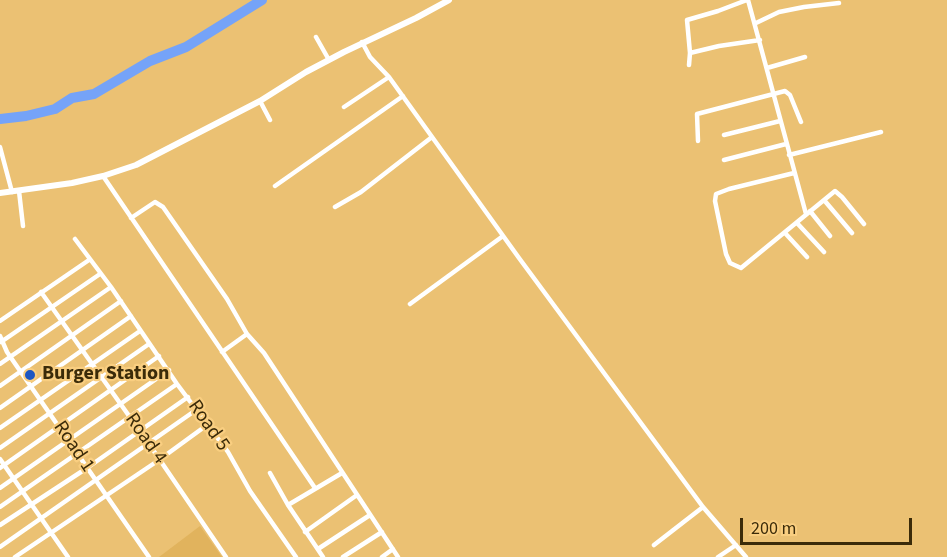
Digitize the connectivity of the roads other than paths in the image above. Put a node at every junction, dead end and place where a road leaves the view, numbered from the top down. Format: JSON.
{"nodes":[{"id":1,"x":449,"y":0,"type":"edge"},
{"id":2,"x":747,"y":0,"type":"edge"},
{"id":3,"x":839,"y":3,"type":"dead end"},
{"id":4,"x":756,"y":23,"type":"junction"},
{"id":5,"x":316,"y":37,"type":"dead end"},
{"id":6,"x":760,"y":40,"type":"junction"},
{"id":7,"x":362,"y":42,"type":"junction"},
{"id":8,"x":690,"y":53,"type":"junction"},
{"id":9,"x":805,"y":57,"type":"dead end"},
{"id":10,"x":329,"y":60,"type":"junction"},
{"id":11,"x":689,"y":65,"type":"dead end"},
{"id":12,"x":767,"y":68,"type":"junction"},
{"id":13,"x":389,"y":77,"type":"junction"},
{"id":14,"x":773,"y":94,"type":"junction"},
{"id":15,"x":403,"y":96,"type":"junction"},
{"id":16,"x":260,"y":101,"type":"junction"},
{"id":17,"x":344,"y":107,"type":"dead end"},
{"id":18,"x":270,"y":120,"type":"dead end"},
{"id":19,"x":780,"y":121,"type":"junction"},
{"id":20,"x":801,"y":122,"type":"dead end"},
{"id":21,"x":881,"y":132,"type":"dead end"},
{"id":22,"x":724,"y":135,"type":"dead end"},
{"id":23,"x":432,"y":137,"type":"junction"},
{"id":24,"x":698,"y":141,"type":"dead end"},
{"id":25,"x":786,"y":144,"type":"junction"},
{"id":26,"x":0,"y":147,"type":"edge"},
{"id":27,"x":789,"y":155,"type":"junction"},
{"id":28,"x":724,"y":160,"type":"dead end"},
{"id":29,"x":794,"y":173,"type":"junction"},
{"id":30,"x":103,"y":176,"type":"junction"},
{"id":31,"x":275,"y":186,"type":"dead end"},
{"id":32,"x":16,"y":191,"type":"junction"},
{"id":33,"x":0,"y":193,"type":"edge"},
{"id":34,"x":824,"y":200,"type":"junction"},
{"id":35,"x":335,"y":207,"type":"dead end"},
{"id":36,"x":808,"y":212,"type":"junction"},
{"id":37,"x":131,"y":218,"type":"junction"},
{"id":38,"x":797,"y":223,"type":"junction"},
{"id":39,"x":864,"y":224,"type":"dead end"},
{"id":40,"x":23,"y":226,"type":"dead end"},
{"id":41,"x":785,"y":233,"type":"junction"},
{"id":42,"x":852,"y":233,"type":"dead end"},
{"id":43,"x":503,"y":236,"type":"junction"},
{"id":44,"x":830,"y":236,"type":"dead end"},
{"id":45,"x":75,"y":239,"type":"dead end"},
{"id":46,"x":824,"y":252,"type":"dead end"},
{"id":47,"x":807,"y":257,"type":"dead end"},
{"id":48,"x":89,"y":260,"type":"junction"},
{"id":49,"x":100,"y":274,"type":"junction"},
{"id":50,"x":111,"y":286,"type":"junction"},
{"id":51,"x":41,"y":292,"type":"junction"},
{"id":52,"x":121,"y":301,"type":"junction"},
{"id":53,"x":410,"y":304,"type":"dead end"},
{"id":54,"x":52,"y":307,"type":"junction"},
{"id":55,"x":131,"y":316,"type":"junction"},
{"id":56,"x":0,"y":321,"type":"edge"},
{"id":57,"x":61,"y":321,"type":"junction"},
{"id":58,"x":140,"y":331,"type":"junction"},
{"id":59,"x":247,"y":334,"type":"junction"},
{"id":60,"x":0,"y":336,"type":"edge"},
{"id":61,"x":72,"y":337,"type":"junction"},
{"id":62,"x":1,"y":342,"type":"edge"},
{"id":63,"x":149,"y":344,"type":"junction"},
{"id":64,"x":82,"y":350,"type":"junction"},
{"id":65,"x":222,"y":352,"type":"junction"},
{"id":66,"x":10,"y":356,"type":"junction"},
{"id":67,"x":159,"y":356,"type":"junction"},
{"id":68,"x":0,"y":364,"type":"edge"},
{"id":69,"x":92,"y":364,"type":"junction"},
{"id":70,"x":169,"y":370,"type":"junction"},
{"id":71,"x":20,"y":371,"type":"junction"},
{"id":72,"x":101,"y":377,"type":"junction"},
{"id":73,"x":177,"y":384,"type":"junction"},
{"id":74,"x":0,"y":386,"type":"edge"},
{"id":75,"x":31,"y":387,"type":"junction"},
{"id":76,"x":111,"y":390,"type":"junction"},
{"id":77,"x":188,"y":397,"type":"junction"},
{"id":78,"x":40,"y":400,"type":"junction"},
{"id":79,"x":119,"y":404,"type":"junction"},
{"id":80,"x":0,"y":408,"type":"edge"},
{"id":81,"x":196,"y":410,"type":"junction"},
{"id":82,"x":51,"y":414,"type":"junction"},
{"id":83,"x":130,"y":418,"type":"junction"},
{"id":84,"x":207,"y":425,"type":"junction"},
{"id":85,"x":59,"y":426,"type":"junction"},
{"id":86,"x":0,"y":428,"type":"edge"},
{"id":87,"x":140,"y":431,"type":"junction"},
{"id":88,"x":68,"y":440,"type":"junction"},
{"id":89,"x":149,"y":444,"type":"junction"},
{"id":90,"x":0,"y":448,"type":"edge"},
{"id":91,"x":78,"y":454,"type":"junction"},
{"id":92,"x":0,"y":459,"type":"edge"},
{"id":93,"x":159,"y":460,"type":"junction"},
{"id":94,"x":2,"y":467,"type":"edge"},
{"id":95,"x":87,"y":468,"type":"junction"},
{"id":96,"x":270,"y":473,"type":"dead end"},
{"id":97,"x":342,"y":473,"type":"junction"},
{"id":98,"x":13,"y":479,"type":"junction"},
{"id":99,"x":96,"y":480,"type":"junction"},
{"id":100,"x":0,"y":488,"type":"edge"},
{"id":101,"x":315,"y":488,"type":"junction"},
{"id":102,"x":22,"y":492,"type":"junction"},
{"id":103,"x":106,"y":495,"type":"junction"},
{"id":104,"x":357,"y":495,"type":"junction"},
{"id":105,"x":31,"y":505,"type":"junction"},
{"id":106,"x":288,"y":505,"type":"junction"},
{"id":107,"x":0,"y":507,"type":"edge"},
{"id":108,"x":703,"y":507,"type":"junction"},
{"id":109,"x":370,"y":515,"type":"junction"},
{"id":110,"x":41,"y":519,"type":"junction"},
{"id":111,"x":0,"y":525,"type":"edge"},
{"id":112,"x":305,"y":532,"type":"junction"},
{"id":113,"x":382,"y":532,"type":"junction"},
{"id":114,"x":50,"y":533,"type":"junction"},
{"id":115,"x":654,"y":545,"type":"dead end"},
{"id":116,"x":736,"y":545,"type":"junction"},
{"id":117,"x":0,"y":547,"type":"edge"},
{"id":118,"x":318,"y":549,"type":"junction"},
{"id":119,"x":393,"y":549,"type":"junction"},
{"id":120,"x":15,"y":557,"type":"edge"},
{"id":121,"x":68,"y":557,"type":"edge"},
{"id":122,"x":149,"y":557,"type":"edge"},
{"id":123,"x":226,"y":557,"type":"edge"},
{"id":124,"x":296,"y":557,"type":"edge"},
{"id":125,"x":323,"y":557,"type":"edge"},
{"id":126,"x":343,"y":557,"type":"edge"},
{"id":127,"x":382,"y":557,"type":"edge"},
{"id":128,"x":398,"y":557,"type":"edge"},
{"id":129,"x":718,"y":557,"type":"edge"},
{"id":130,"x":746,"y":557,"type":"edge"}],
"edges":[{"from":1,"to":7,"type":"street"},
{"from":2,"to":4,"type":"street"},
{"from":2,"to":8,"type":"street"},
{"from":3,"to":4,"type":"street"},
{"from":4,"to":6,"type":"street"},
{"from":5,"to":10,"type":"street"},
{"from":6,"to":8,"type":"street"},
{"from":6,"to":12,"type":"street"},
{"from":7,"to":10,"type":"street"},
{"from":7,"to":13,"type":"street"},
{"from":8,"to":11,"type":"street"},
{"from":9,"to":12,"type":"street"},
{"from":10,"to":16,"type":"street"},
{"from":12,"to":14,"type":"street"},
{"from":13,"to":15,"type":"street"},
{"from":13,"to":17,"type":"street"},
{"from":14,"to":19,"type":"street"},
{"from":14,"to":20,"type":"street"},
{"from":14,"to":24,"type":"street"},
{"from":15,"to":23,"type":"street"},
{"from":15,"to":31,"type":"street"},
{"from":16,"to":18,"type":"street"},
{"from":16,"to":30,"type":"street"},
{"from":19,"to":22,"type":"street"},
{"from":19,"to":25,"type":"street"},
{"from":21,"to":27,"type":"street"},
{"from":23,"to":35,"type":"street"},
{"from":23,"to":43,"type":"street"},
{"from":25,"to":27,"type":"street"},
{"from":25,"to":28,"type":"street"},
{"from":26,"to":32,"type":"street"},
{"from":27,"to":29,"type":"street"},
{"from":29,"to":36,"type":"street"},
{"from":29,"to":41,"type":"street"},
{"from":30,"to":32,"type":"street"},
{"from":30,"to":37,"type":"street"},
{"from":32,"to":33,"type":"street"},
{"from":32,"to":40,"type":"street"},
{"from":34,"to":36,"type":"street"},
{"from":34,"to":39,"type":"street"},
{"from":34,"to":42,"type":"street"},
{"from":36,"to":38,"type":"street"},
{"from":36,"to":44,"type":"street"},
{"from":37,"to":59,"type":"street"},
{"from":37,"to":65,"type":"street"},
{"from":38,"to":41,"type":"street"},
{"from":38,"to":46,"type":"street"},
{"from":41,"to":47,"type":"street"},
{"from":43,"to":53,"type":"street"},
{"from":43,"to":108,"type":"street"},
{"from":45,"to":48,"type":"street","name":"Road 5"},
{"from":48,"to":49,"type":"street","name":"Road 5"},
{"from":48,"to":51,"type":"street"},
{"from":49,"to":50,"type":"street","name":"Road 5"},
{"from":49,"to":54,"type":"street"},
{"from":50,"to":52,"type":"street","name":"Road 5"},
{"from":50,"to":57,"type":"street"},
{"from":51,"to":54,"type":"street","name":"Road 4"},
{"from":51,"to":56,"type":"street"},
{"from":52,"to":55,"type":"street","name":"Road 5"},
{"from":52,"to":61,"type":"street"},
{"from":54,"to":57,"type":"street","name":"Road 4"},
{"from":54,"to":62,"type":"street"},
{"from":55,"to":58,"type":"street","name":"Road 5"},
{"from":55,"to":64,"type":"street"},
{"from":57,"to":61,"type":"street","name":"Road 4"},
{"from":57,"to":66,"type":"street"},
{"from":58,"to":63,"type":"street","name":"Road 5"},
{"from":58,"to":69,"type":"street"},
{"from":59,"to":65,"type":"street"},
{"from":59,"to":97,"type":"street"},
{"from":60,"to":62,"type":"street","name":"Road 1"},
{"from":61,"to":64,"type":"street","name":"Road 4"},
{"from":61,"to":71,"type":"street"},
{"from":62,"to":66,"type":"street","name":"Road 1"},
{"from":63,"to":67,"type":"street","name":"Road 5"},
{"from":63,"to":72,"type":"street"},
{"from":64,"to":69,"type":"street","name":"Road 4"},
{"from":64,"to":75,"type":"street"},
{"from":65,"to":101,"type":"street"},
{"from":66,"to":68,"type":"street"},
{"from":66,"to":71,"type":"street","name":"Road 1"},
{"from":67,"to":70,"type":"street","name":"Road 5"},
{"from":67,"to":76,"type":"street"},
{"from":69,"to":72,"type":"street","name":"Road 4"},
{"from":69,"to":78,"type":"street"},
{"from":70,"to":73,"type":"street","name":"Road 5"},
{"from":70,"to":79,"type":"street"},
{"from":71,"to":74,"type":"street"},
{"from":71,"to":75,"type":"street","name":"Road 1"},
{"from":72,"to":76,"type":"street","name":"Road 4"},
{"from":72,"to":82,"type":"street"},
{"from":73,"to":77,"type":"street","name":"Road 5"},
{"from":73,"to":83,"type":"street"},
{"from":75,"to":78,"type":"street","name":"Road 1"},
{"from":75,"to":80,"type":"street"},
{"from":76,"to":79,"type":"street","name":"Road 4"},
{"from":76,"to":85,"type":"street"},
{"from":77,"to":81,"type":"street","name":"Road 5"},
{"from":77,"to":87,"type":"street"},
{"from":78,"to":82,"type":"street","name":"Road 1"},
{"from":78,"to":86,"type":"street"},
{"from":79,"to":83,"type":"street","name":"Road 4"},
{"from":79,"to":88,"type":"street"},
{"from":81,"to":84,"type":"street","name":"Road 5"},
{"from":81,"to":89,"type":"street"},
{"from":82,"to":85,"type":"street","name":"Road 1"},
{"from":82,"to":90,"type":"street"},
{"from":83,"to":87,"type":"street","name":"Road 4"},
{"from":83,"to":91,"type":"street"},
{"from":84,"to":93,"type":"street"},
{"from":84,"to":124,"type":"street","name":"Road 5"},
{"from":85,"to":88,"type":"street","name":"Road 1"},
{"from":85,"to":94,"type":"street"},
{"from":87,"to":89,"type":"street","name":"Road 4"},
{"from":87,"to":95,"type":"street"},
{"from":88,"to":91,"type":"street","name":"Road 1"},
{"from":88,"to":98,"type":"street"},
{"from":89,"to":93,"type":"street","name":"Road 4"},
{"from":89,"to":99,"type":"street"},
{"from":91,"to":95,"type":"street","name":"Road 1"},
{"from":91,"to":102,"type":"street"},
{"from":92,"to":94,"type":"street"},
{"from":93,"to":103,"type":"street"},
{"from":93,"to":123,"type":"street","name":"Road 4"},
{"from":94,"to":98,"type":"street"},
{"from":95,"to":99,"type":"street","name":"Road 1"},
{"from":95,"to":105,"type":"street"},
{"from":96,"to":106,"type":"street"},
{"from":97,"to":101,"type":"street"},
{"from":97,"to":104,"type":"street"},
{"from":98,"to":100,"type":"street"},
{"from":98,"to":102,"type":"street"},
{"from":99,"to":103,"type":"street","name":"Road 1"},
{"from":99,"to":110,"type":"street"},
{"from":101,"to":106,"type":"street"},
{"from":102,"to":105,"type":"street"},
{"from":102,"to":107,"type":"street"},
{"from":103,"to":114,"type":"street"},
{"from":103,"to":122,"type":"street","name":"Road 1"},
{"from":104,"to":109,"type":"street"},
{"from":104,"to":112,"type":"street"},
{"from":105,"to":110,"type":"street"},
{"from":105,"to":111,"type":"street"},
{"from":106,"to":112,"type":"street"},
{"from":108,"to":115,"type":"street"},
{"from":108,"to":116,"type":"street"},
{"from":109,"to":113,"type":"street"},
{"from":109,"to":118,"type":"street"},
{"from":110,"to":114,"type":"street"},
{"from":110,"to":117,"type":"street"},
{"from":112,"to":118,"type":"street"},
{"from":113,"to":119,"type":"street"},
{"from":113,"to":126,"type":"street"},
{"from":114,"to":120,"type":"street"},
{"from":114,"to":121,"type":"street"},
{"from":116,"to":129,"type":"street"},
{"from":116,"to":130,"type":"street"},
{"from":118,"to":125,"type":"street"},
{"from":119,"to":127,"type":"street"},
{"from":119,"to":128,"type":"street"}]}
